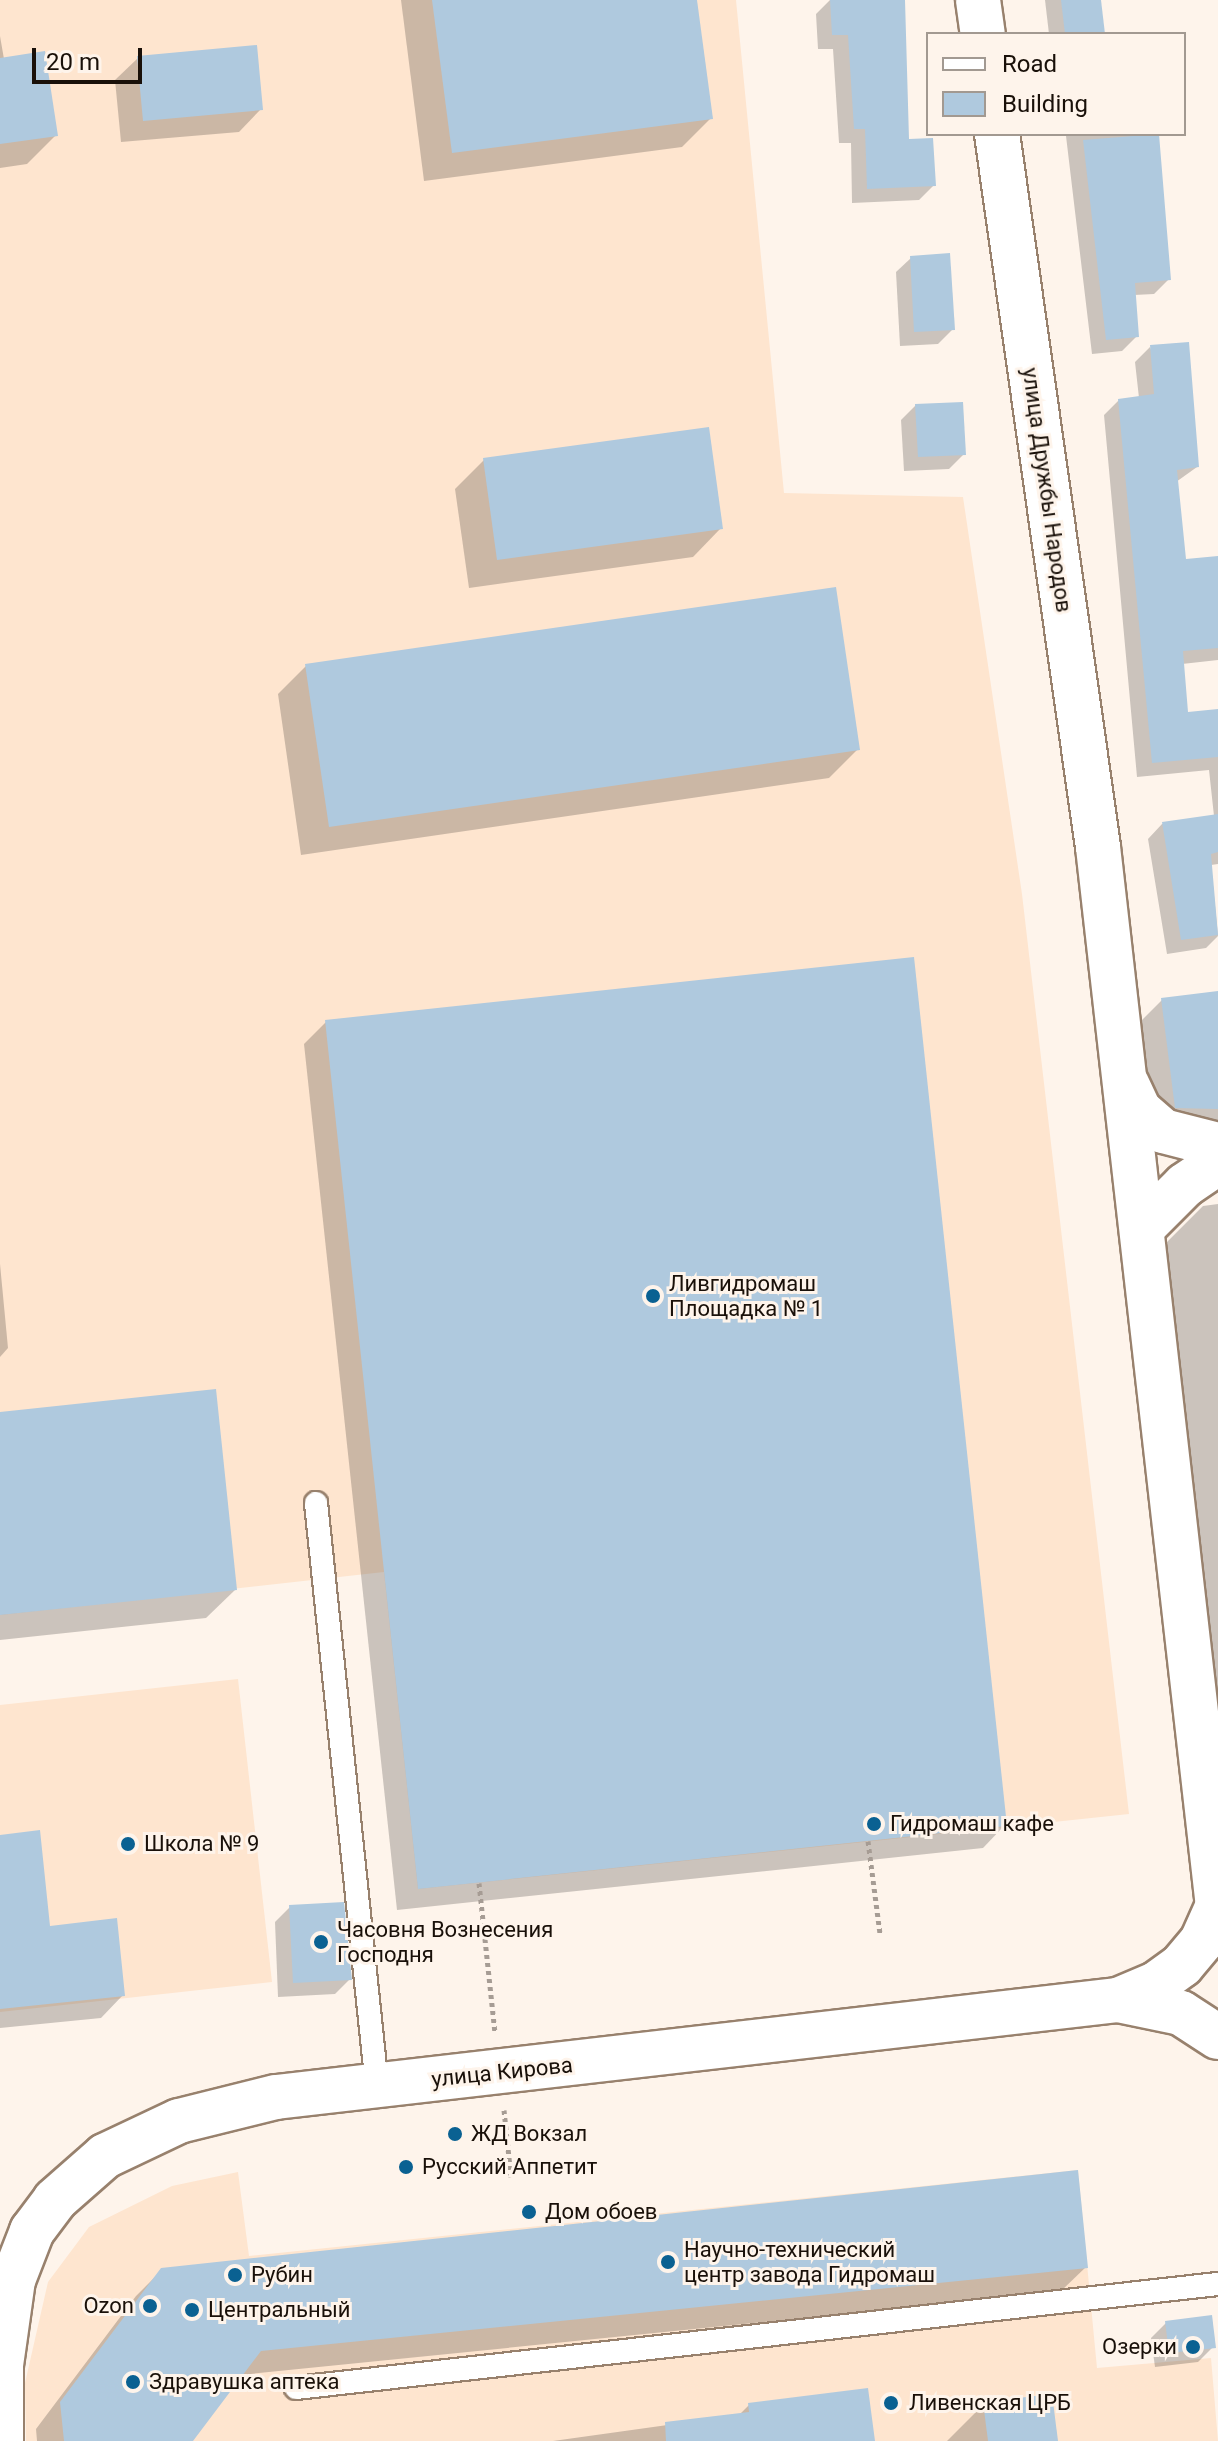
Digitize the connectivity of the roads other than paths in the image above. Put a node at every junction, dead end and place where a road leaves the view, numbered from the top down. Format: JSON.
{"nodes":[{"id":1,"x":978,"y":0,"type":"edge"},
{"id":2,"x":983,"y":32,"type":"edge"},
{"id":3,"x":997,"y":136,"type":"edge"},
{"id":4,"x":1126,"y":1082,"type":"junction"},
{"id":5,"x":1218,"y":1145,"type":"edge"},
{"id":6,"x":1218,"y":1163,"type":"edge"},
{"id":7,"x":1143,"y":1227,"type":"junction"},
{"id":8,"x":316,"y":1503,"type":"dead end"},
{"id":9,"x":1218,"y":1906,"type":"edge"},
{"id":10,"x":1118,"y":2000,"type":"junction"},
{"id":11,"x":1218,"y":2037,"type":"edge"},
{"id":12,"x":377,"y":2086,"type":"junction"},
{"id":13,"x":1218,"y":2284,"type":"edge"},
{"id":14,"x":296,"y":2388,"type":"dead end"},
{"id":15,"x":1,"y":2441,"type":"edge"}],
"edges":[{"from":1,"to":2,"type":"street"},
{"from":3,"to":4,"type":"street","name":"улица Дружбы Народов"},
{"from":4,"to":5,"type":"street"},
{"from":4,"to":7,"type":"street","name":"улица Дружбы Народов"},
{"from":6,"to":7,"type":"street"},
{"from":7,"to":9,"type":"street","name":"улица Дружбы Народов"},
{"from":8,"to":12,"type":"lane"},
{"from":9,"to":10,"type":"street"},
{"from":10,"to":11,"type":"street","name":"улица Кирова"},
{"from":10,"to":12,"type":"street","name":"улица Кирова"},
{"from":12,"to":15,"type":"street","name":"улица Кирова"},
{"from":13,"to":14,"type":"lane"}]}
